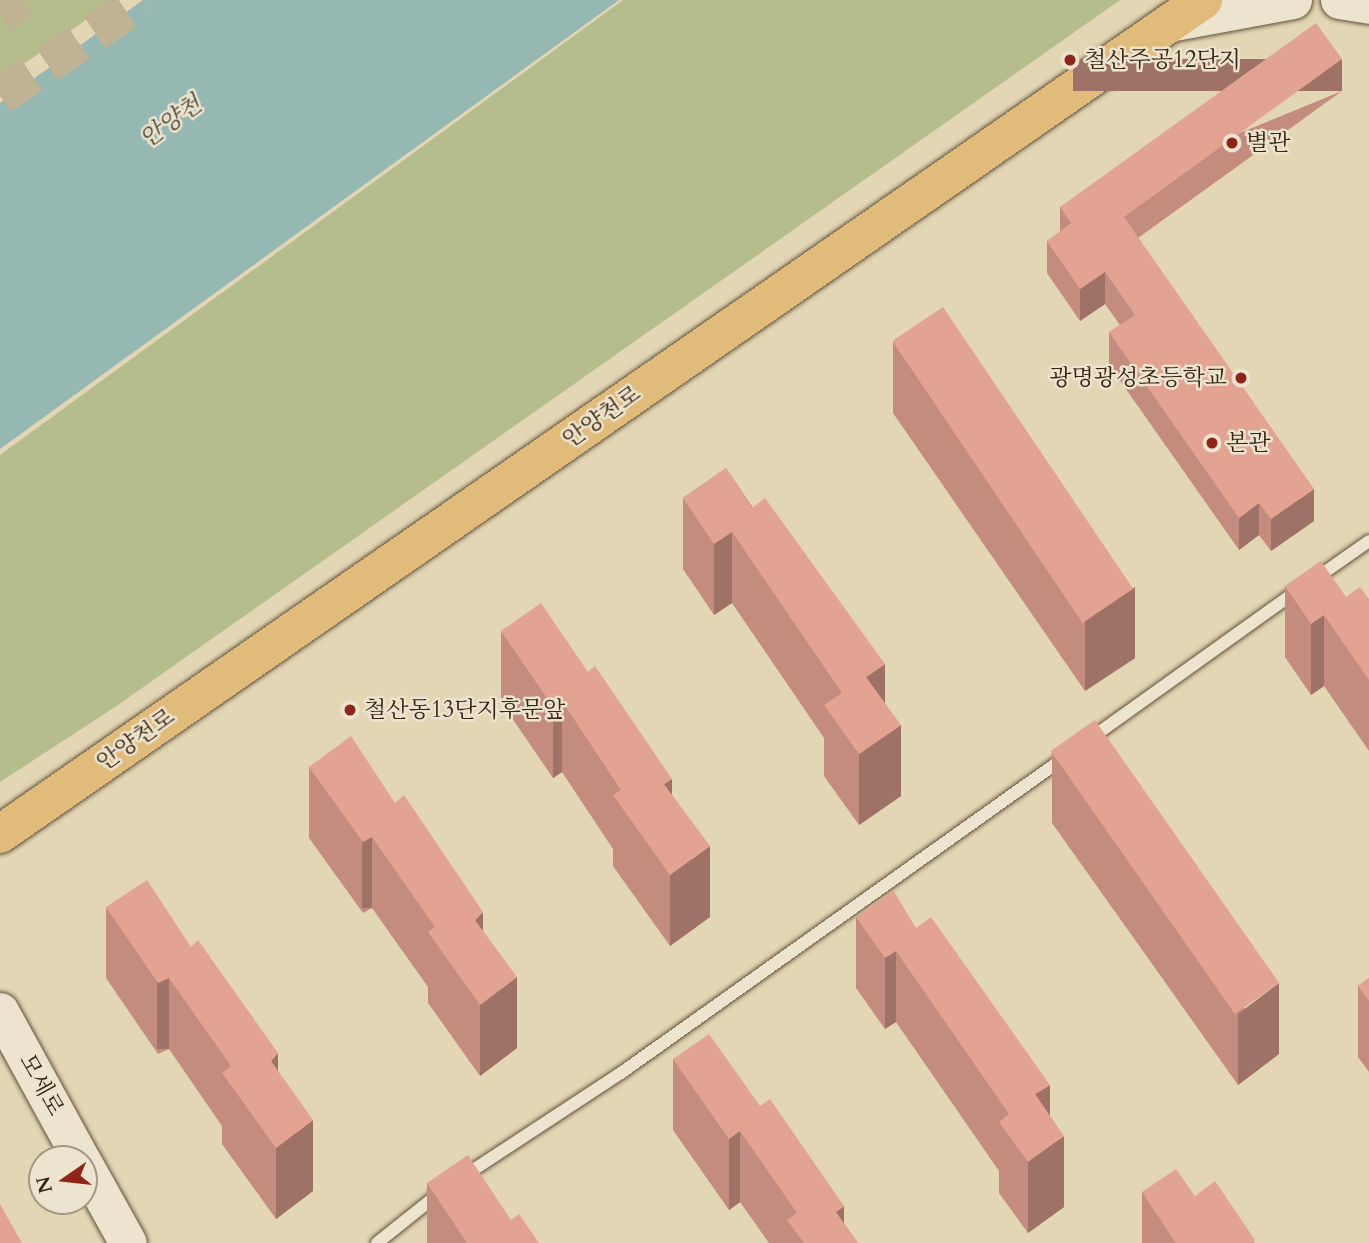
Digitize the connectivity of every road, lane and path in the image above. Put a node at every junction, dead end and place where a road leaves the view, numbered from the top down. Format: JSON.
{"nodes":[{"id":1,"x":1293,"y":0,"type":"edge"},
{"id":2,"x":1339,"y":0,"type":"edge"},
{"id":3,"x":1369,"y":5,"type":"edge"},
{"id":4,"x":1188,"y":11,"type":"edge"},
{"id":5,"x":1369,"y":541,"type":"edge"},
{"id":6,"x":0,"y":834,"type":"edge"},
{"id":7,"x":0,"y":1011,"type":"edge"},
{"id":8,"x":73,"y":1145,"type":"edge"},
{"id":9,"x":98,"y":1189,"type":"edge"},
{"id":10,"x":128,"y":1243,"type":"edge"},
{"id":11,"x":377,"y":1243,"type":"edge"}],
"edges":[{"from":1,"to":4,"type":"street"},
{"from":2,"to":3,"type":"street"},
{"from":4,"to":6,"type":"main road","name":"안양천로"},
{"from":5,"to":11,"type":"lane"},
{"from":7,"to":8,"type":"street","name":"모세로"},
{"from":9,"to":10,"type":"street"}]}
